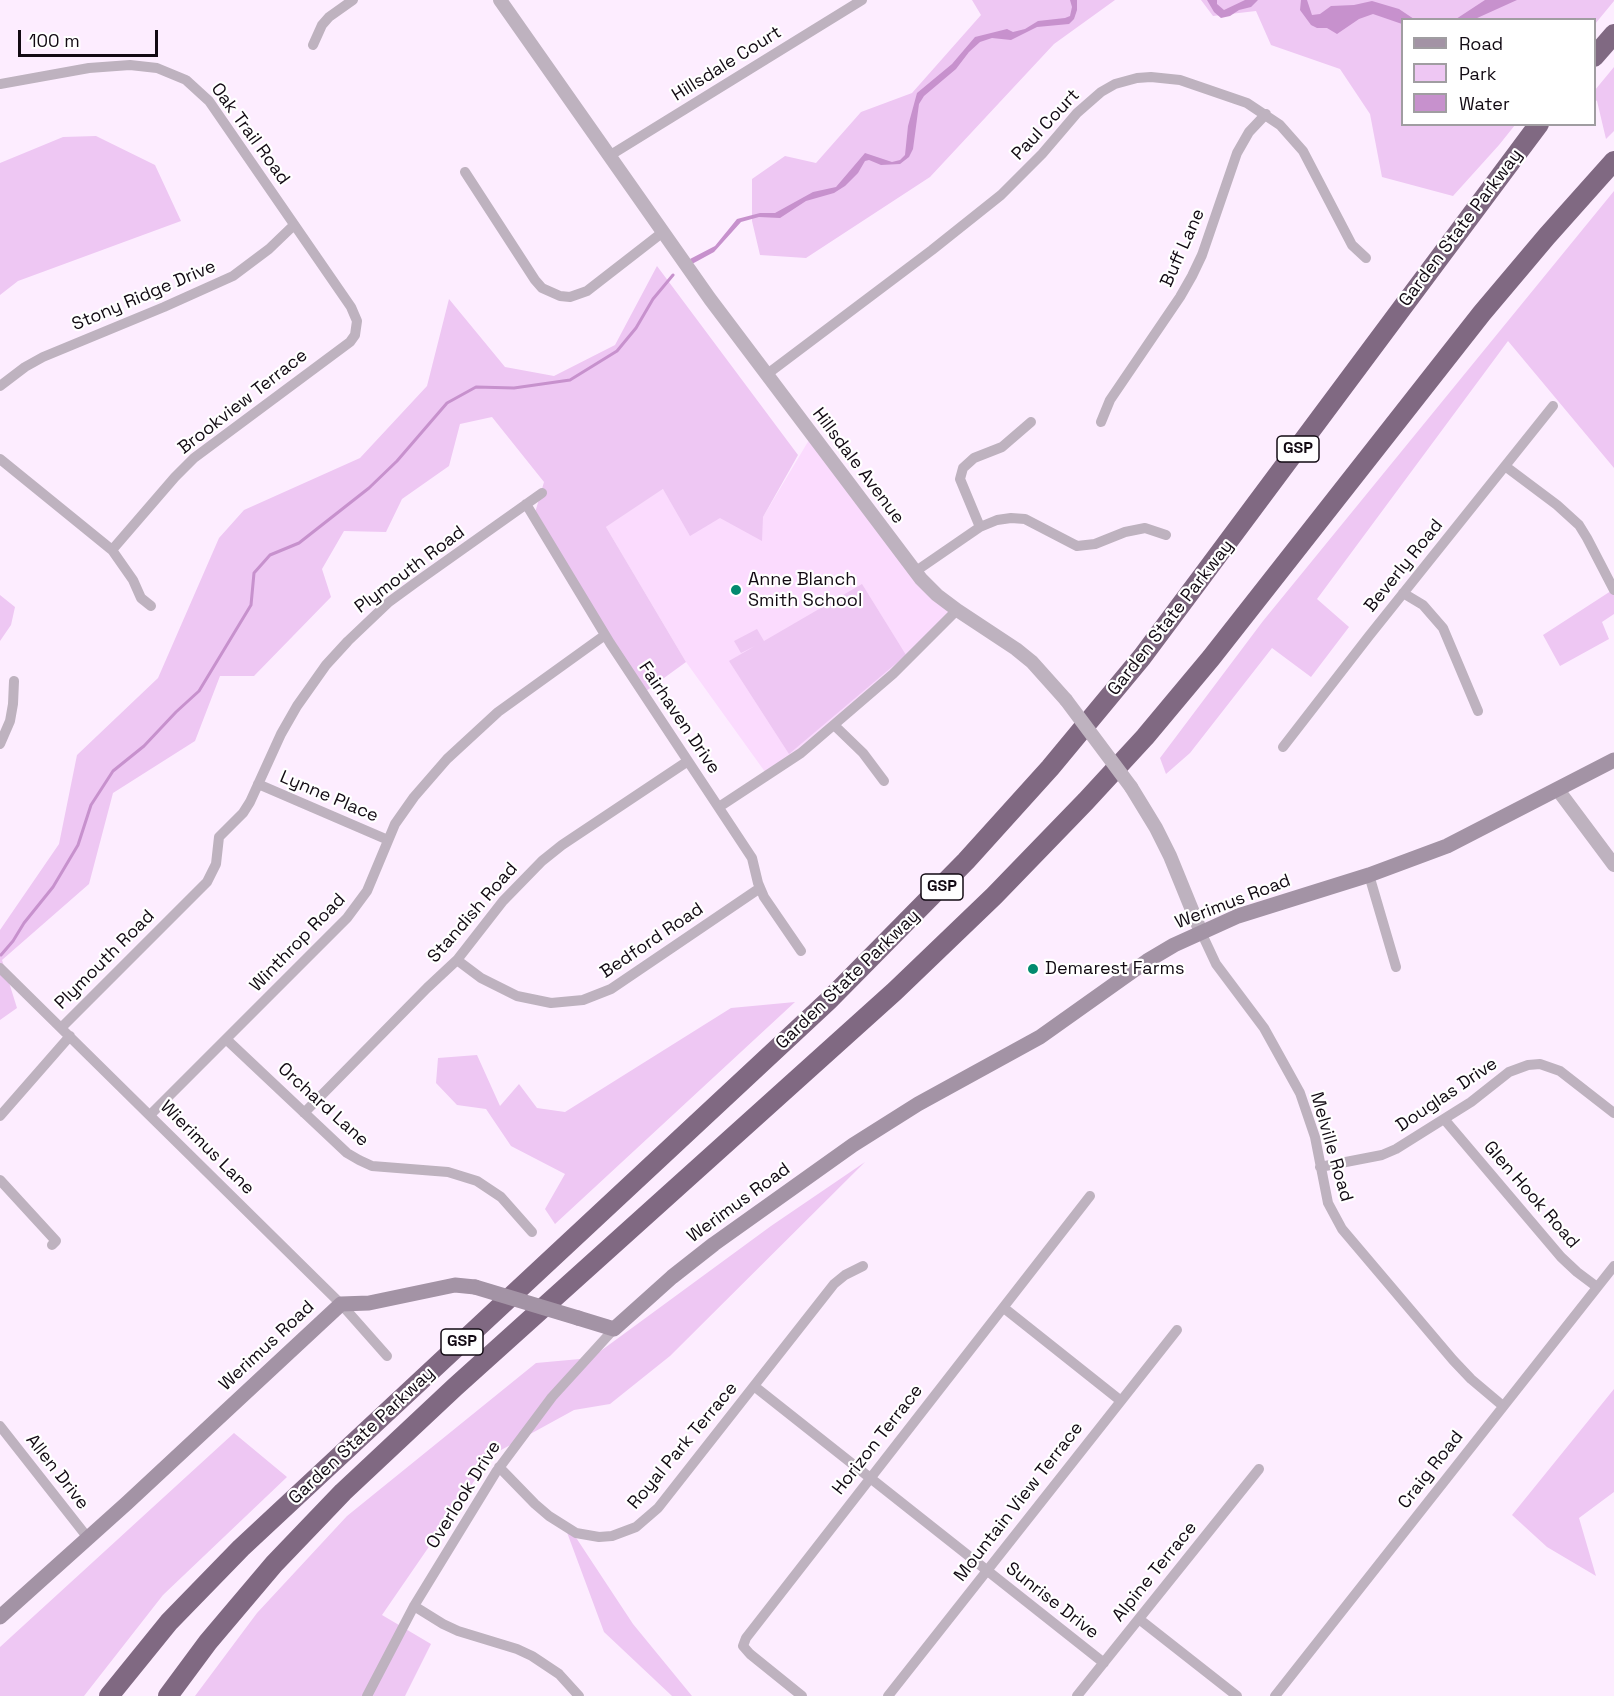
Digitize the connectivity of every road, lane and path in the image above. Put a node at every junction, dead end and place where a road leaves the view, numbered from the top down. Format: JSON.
{"nodes":[{"id":1,"x":353,"y":0,"type":"edge"},
{"id":2,"x":500,"y":0,"type":"edge"},
{"id":3,"x":861,"y":0,"type":"edge"},
{"id":4,"x":1614,"y":34,"type":"edge"},
{"id":5,"x":313,"y":45,"type":"dead end"},
{"id":6,"x":1596,"y":55,"type":"edge"},
{"id":7,"x":0,"y":84,"type":"edge"},
{"id":8,"x":1266,"y":114,"type":"junction"},
{"id":9,"x":1538,"y":126,"type":"edge"},
{"id":10,"x":609,"y":156,"type":"junction"},
{"id":11,"x":1614,"y":161,"type":"edge"},
{"id":12,"x":465,"y":172,"type":"dead end"},
{"id":13,"x":294,"y":225,"type":"junction"},
{"id":14,"x":663,"y":232,"type":"junction"},
{"id":15,"x":1366,"y":258,"type":"dead end"},
{"id":16,"x":351,"y":307,"type":"joint"},
{"id":17,"x":766,"y":375,"type":"junction"},
{"id":18,"x":0,"y":386,"type":"edge"},
{"id":19,"x":1552,"y":406,"type":"dead end"},
{"id":20,"x":1031,"y":422,"type":"dead end"},
{"id":21,"x":1101,"y":422,"type":"dead end"},
{"id":22,"x":0,"y":459,"type":"edge"},
{"id":23,"x":1505,"y":466,"type":"junction"},
{"id":24,"x":542,"y":493,"type":"dead end"},
{"id":25,"x":526,"y":504,"type":"junction"},
{"id":26,"x":980,"y":527,"type":"junction"},
{"id":27,"x":1166,"y":535,"type":"dead end"},
{"id":28,"x":112,"y":550,"type":"junction"},
{"id":29,"x":916,"y":571,"type":"junction"},
{"id":30,"x":1614,"y":590,"type":"edge"},
{"id":31,"x":1403,"y":593,"type":"junction"},
{"id":32,"x":150,"y":606,"type":"dead end"},
{"id":33,"x":957,"y":610,"type":"junction"},
{"id":34,"x":605,"y":635,"type":"junction"},
{"id":35,"x":14,"y":681,"type":"dead end"},
{"id":36,"x":1478,"y":711,"type":"dead end"},
{"id":37,"x":834,"y":725,"type":"junction"},
{"id":38,"x":0,"y":744,"type":"edge"},
{"id":39,"x":1283,"y":747,"type":"dead end"},
{"id":40,"x":1614,"y":760,"type":"edge"},
{"id":41,"x":688,"y":761,"type":"junction"},
{"id":42,"x":884,"y":781,"type":"dead end"},
{"id":43,"x":258,"y":784,"type":"junction"},
{"id":44,"x":1558,"y":790,"type":"junction"},
{"id":45,"x":719,"y":807,"type":"junction"},
{"id":46,"x":388,"y":840,"type":"junction"},
{"id":47,"x":1614,"y":865,"type":"edge"},
{"id":48,"x":1369,"y":875,"type":"junction"},
{"id":49,"x":760,"y":888,"type":"junction"},
{"id":50,"x":1200,"y":932,"type":"junction"},
{"id":51,"x":801,"y":951,"type":"dead end"},
{"id":52,"x":457,"y":960,"type":"junction"},
{"id":53,"x":1396,"y":967,"type":"dead end"},
{"id":54,"x":0,"y":968,"type":"edge"},
{"id":55,"x":61,"y":1028,"type":"junction"},
{"id":56,"x":70,"y":1036,"type":"junction"},
{"id":57,"x":226,"y":1039,"type":"junction"},
{"id":58,"x":304,"y":1113,"type":"junction"},
{"id":59,"x":1614,"y":1113,"type":"edge"},
{"id":60,"x":150,"y":1115,"type":"junction"},
{"id":61,"x":0,"y":1116,"type":"edge"},
{"id":62,"x":1444,"y":1119,"type":"junction"},
{"id":63,"x":1320,"y":1167,"type":"junction"},
{"id":64,"x":0,"y":1180,"type":"edge"},
{"id":65,"x":1090,"y":1196,"type":"dead end"},
{"id":66,"x":532,"y":1232,"type":"dead end"},
{"id":67,"x":52,"y":1245,"type":"dead end"},
{"id":68,"x":863,"y":1266,"type":"dead end"},
{"id":69,"x":1614,"y":1266,"type":"edge"},
{"id":70,"x":1597,"y":1287,"type":"junction"},
{"id":71,"x":340,"y":1304,"type":"junction"},
{"id":72,"x":1005,"y":1308,"type":"junction"},
{"id":73,"x":614,"y":1329,"type":"junction"},
{"id":74,"x":1177,"y":1330,"type":"dead end"},
{"id":75,"x":387,"y":1356,"type":"dead end"},
{"id":76,"x":754,"y":1386,"type":"junction"},
{"id":77,"x":1121,"y":1401,"type":"junction"},
{"id":78,"x":1503,"y":1406,"type":"junction"},
{"id":79,"x":0,"y":1426,"type":"edge"},
{"id":80,"x":499,"y":1467,"type":"junction"},
{"id":81,"x":1259,"y":1469,"type":"dead end"},
{"id":82,"x":869,"y":1477,"type":"junction"},
{"id":83,"x":88,"y":1538,"type":"junction"},
{"id":84,"x":986,"y":1570,"type":"junction"},
{"id":85,"x":414,"y":1606,"type":"junction"},
{"id":86,"x":0,"y":1617,"type":"edge"},
{"id":87,"x":1139,"y":1619,"type":"junction"},
{"id":88,"x":1104,"y":1663,"type":"junction"},
{"id":89,"x":109,"y":1696,"type":"edge"},
{"id":90,"x":168,"y":1696,"type":"edge"},
{"id":91,"x":367,"y":1696,"type":"edge"},
{"id":92,"x":579,"y":1696,"type":"edge"},
{"id":93,"x":802,"y":1696,"type":"edge"},
{"id":94,"x":888,"y":1696,"type":"edge"},
{"id":95,"x":1077,"y":1696,"type":"edge"},
{"id":96,"x":1237,"y":1696,"type":"edge"},
{"id":97,"x":1275,"y":1696,"type":"edge"}],
"edges":[{"from":1,"to":5,"type":"street"},
{"from":2,"to":10,"type":"street","name":"Hillsdale Avenue"},
{"from":3,"to":10,"type":"street","name":"Hillsdale Court"},
{"from":4,"to":6,"type":"highway"},
{"from":7,"to":13,"type":"street","name":"Oak Trail Road"},
{"from":8,"to":15,"type":"street","name":"Paul Court"},
{"from":8,"to":17,"type":"street","name":"Paul Court"},
{"from":8,"to":21,"type":"street","name":"Buff Lane"},
{"from":9,"to":89,"type":"highway","name":"Garden State Parkway","number":"GSP"},
{"from":10,"to":14,"type":"street","name":"Hillsdale Avenue"},
{"from":11,"to":90,"type":"highway","name":"Garden State Parkway","number":"GSP"},
{"from":12,"to":14,"type":"street"},
{"from":13,"to":16,"type":"street","name":"Oak Trail Road"},
{"from":13,"to":18,"type":"street","name":"Stony Ridge Drive"},
{"from":14,"to":17,"type":"street","name":"Hillsdale Avenue"},
{"from":16,"to":28,"type":"street","name":"Brookview Terrace"},
{"from":17,"to":29,"type":"street","name":"Hillsdale Avenue"},
{"from":19,"to":23,"type":"street","name":"Beverly Road"},
{"from":20,"to":26,"type":"street"},
{"from":22,"to":28,"type":"street"},
{"from":23,"to":30,"type":"street"},
{"from":23,"to":31,"type":"street","name":"Beverly Road"},
{"from":24,"to":25,"type":"street","name":"Plymouth Road"},
{"from":25,"to":34,"type":"street","name":"Fairhaven Drive"},
{"from":25,"to":43,"type":"street","name":"Plymouth Road"},
{"from":26,"to":27,"type":"street"},
{"from":26,"to":29,"type":"street"},
{"from":28,"to":32,"type":"street"},
{"from":29,"to":33,"type":"street","name":"Hillsdale Avenue"},
{"from":31,"to":36,"type":"street"},
{"from":31,"to":39,"type":"street","name":"Beverly Road"},
{"from":33,"to":37,"type":"street"},
{"from":33,"to":50,"type":"street","name":"Hillsdale Avenue","bridge":true},
{"from":34,"to":41,"type":"street","name":"Fairhaven Drive"},
{"from":34,"to":46,"type":"street","name":"Winthrop Road"},
{"from":35,"to":38,"type":"street"},
{"from":37,"to":42,"type":"street"},
{"from":37,"to":45,"type":"street"},
{"from":40,"to":44,"type":"main road","name":"Werimus Road"},
{"from":41,"to":45,"type":"street","name":"Fairhaven Drive"},
{"from":41,"to":52,"type":"street","name":"Standish Road"},
{"from":43,"to":46,"type":"street","name":"Lynne Place"},
{"from":43,"to":55,"type":"street","name":"Plymouth Road"},
{"from":44,"to":47,"type":"street"},
{"from":44,"to":48,"type":"main road","name":"Werimus Road"},
{"from":45,"to":49,"type":"street","name":"Fairhaven Drive"},
{"from":46,"to":57,"type":"street","name":"Winthrop Road"},
{"from":48,"to":50,"type":"main road","name":"Werimus Road"},
{"from":48,"to":53,"type":"street"},
{"from":49,"to":51,"type":"street","name":"Fairhaven Drive"},
{"from":49,"to":52,"type":"street","name":"Bedford Road"},
{"from":50,"to":63,"type":"street","name":"Melville Road"},
{"from":50,"to":73,"type":"main road","name":"Werimus Road"},
{"from":52,"to":58,"type":"street","name":"Standish Road"},
{"from":54,"to":55,"type":"street","name":"Wierimus Lane"},
{"from":55,"to":56,"type":"street","name":"Wierimus Lane"},
{"from":56,"to":60,"type":"street","name":"Wierimus Lane"},
{"from":56,"to":61,"type":"street"},
{"from":57,"to":58,"type":"street","name":"Orchard Lane"},
{"from":57,"to":60,"type":"street","name":"Winthrop Road"},
{"from":58,"to":66,"type":"street","name":"Orchard Lane"},
{"from":59,"to":62,"type":"street","name":"Douglas Drive"},
{"from":60,"to":71,"type":"street","name":"Wierimus Lane"},
{"from":62,"to":63,"type":"street","name":"Douglas Drive"},
{"from":62,"to":70,"type":"street","name":"Glen Hook Road"},
{"from":63,"to":78,"type":"street","name":"Melville Road"},
{"from":64,"to":67,"type":"street"},
{"from":65,"to":72,"type":"street","name":"Horizon Terrace"},
{"from":68,"to":76,"type":"street","name":"Royal Park Terrace"},
{"from":69,"to":70,"type":"street","name":"Craig Road"},
{"from":70,"to":78,"type":"street","name":"Craig Road"},
{"from":71,"to":73,"type":"main road","name":"Werimus Road","bridge":true},
{"from":71,"to":75,"type":"street","name":"Wierimus Lane"},
{"from":71,"to":83,"type":"main road","name":"Werimus Road"},
{"from":72,"to":77,"type":"street"},
{"from":72,"to":82,"type":"street","name":"Horizon Terrace"},
{"from":73,"to":80,"type":"street","name":"Overlook Drive"},
{"from":74,"to":77,"type":"street","name":"Mountain View Terrace"},
{"from":76,"to":80,"type":"street","name":"Royal Park Terrace"},
{"from":76,"to":82,"type":"street","name":"Sunrise Drive"},
{"from":77,"to":84,"type":"street","name":"Mountain View Terrace"},
{"from":78,"to":97,"type":"street","name":"Craig Road"},
{"from":79,"to":83,"type":"street","name":"Allen Drive"},
{"from":80,"to":85,"type":"street","name":"Overlook Drive"},
{"from":81,"to":87,"type":"street","name":"Alpine Terrace"},
{"from":82,"to":84,"type":"street","name":"Sunrise Drive"},
{"from":82,"to":93,"type":"street","name":"Horizon Terrace"},
{"from":83,"to":86,"type":"main road","name":"Werimus Road"},
{"from":84,"to":88,"type":"street","name":"Sunrise Drive"},
{"from":84,"to":94,"type":"street","name":"Mountain View Terrace"},
{"from":85,"to":91,"type":"street","name":"Overlook Drive"},
{"from":85,"to":92,"type":"street"},
{"from":87,"to":88,"type":"street","name":"Alpine Terrace"},
{"from":87,"to":96,"type":"street"},
{"from":88,"to":95,"type":"street","name":"Alpine Terrace"}]}
